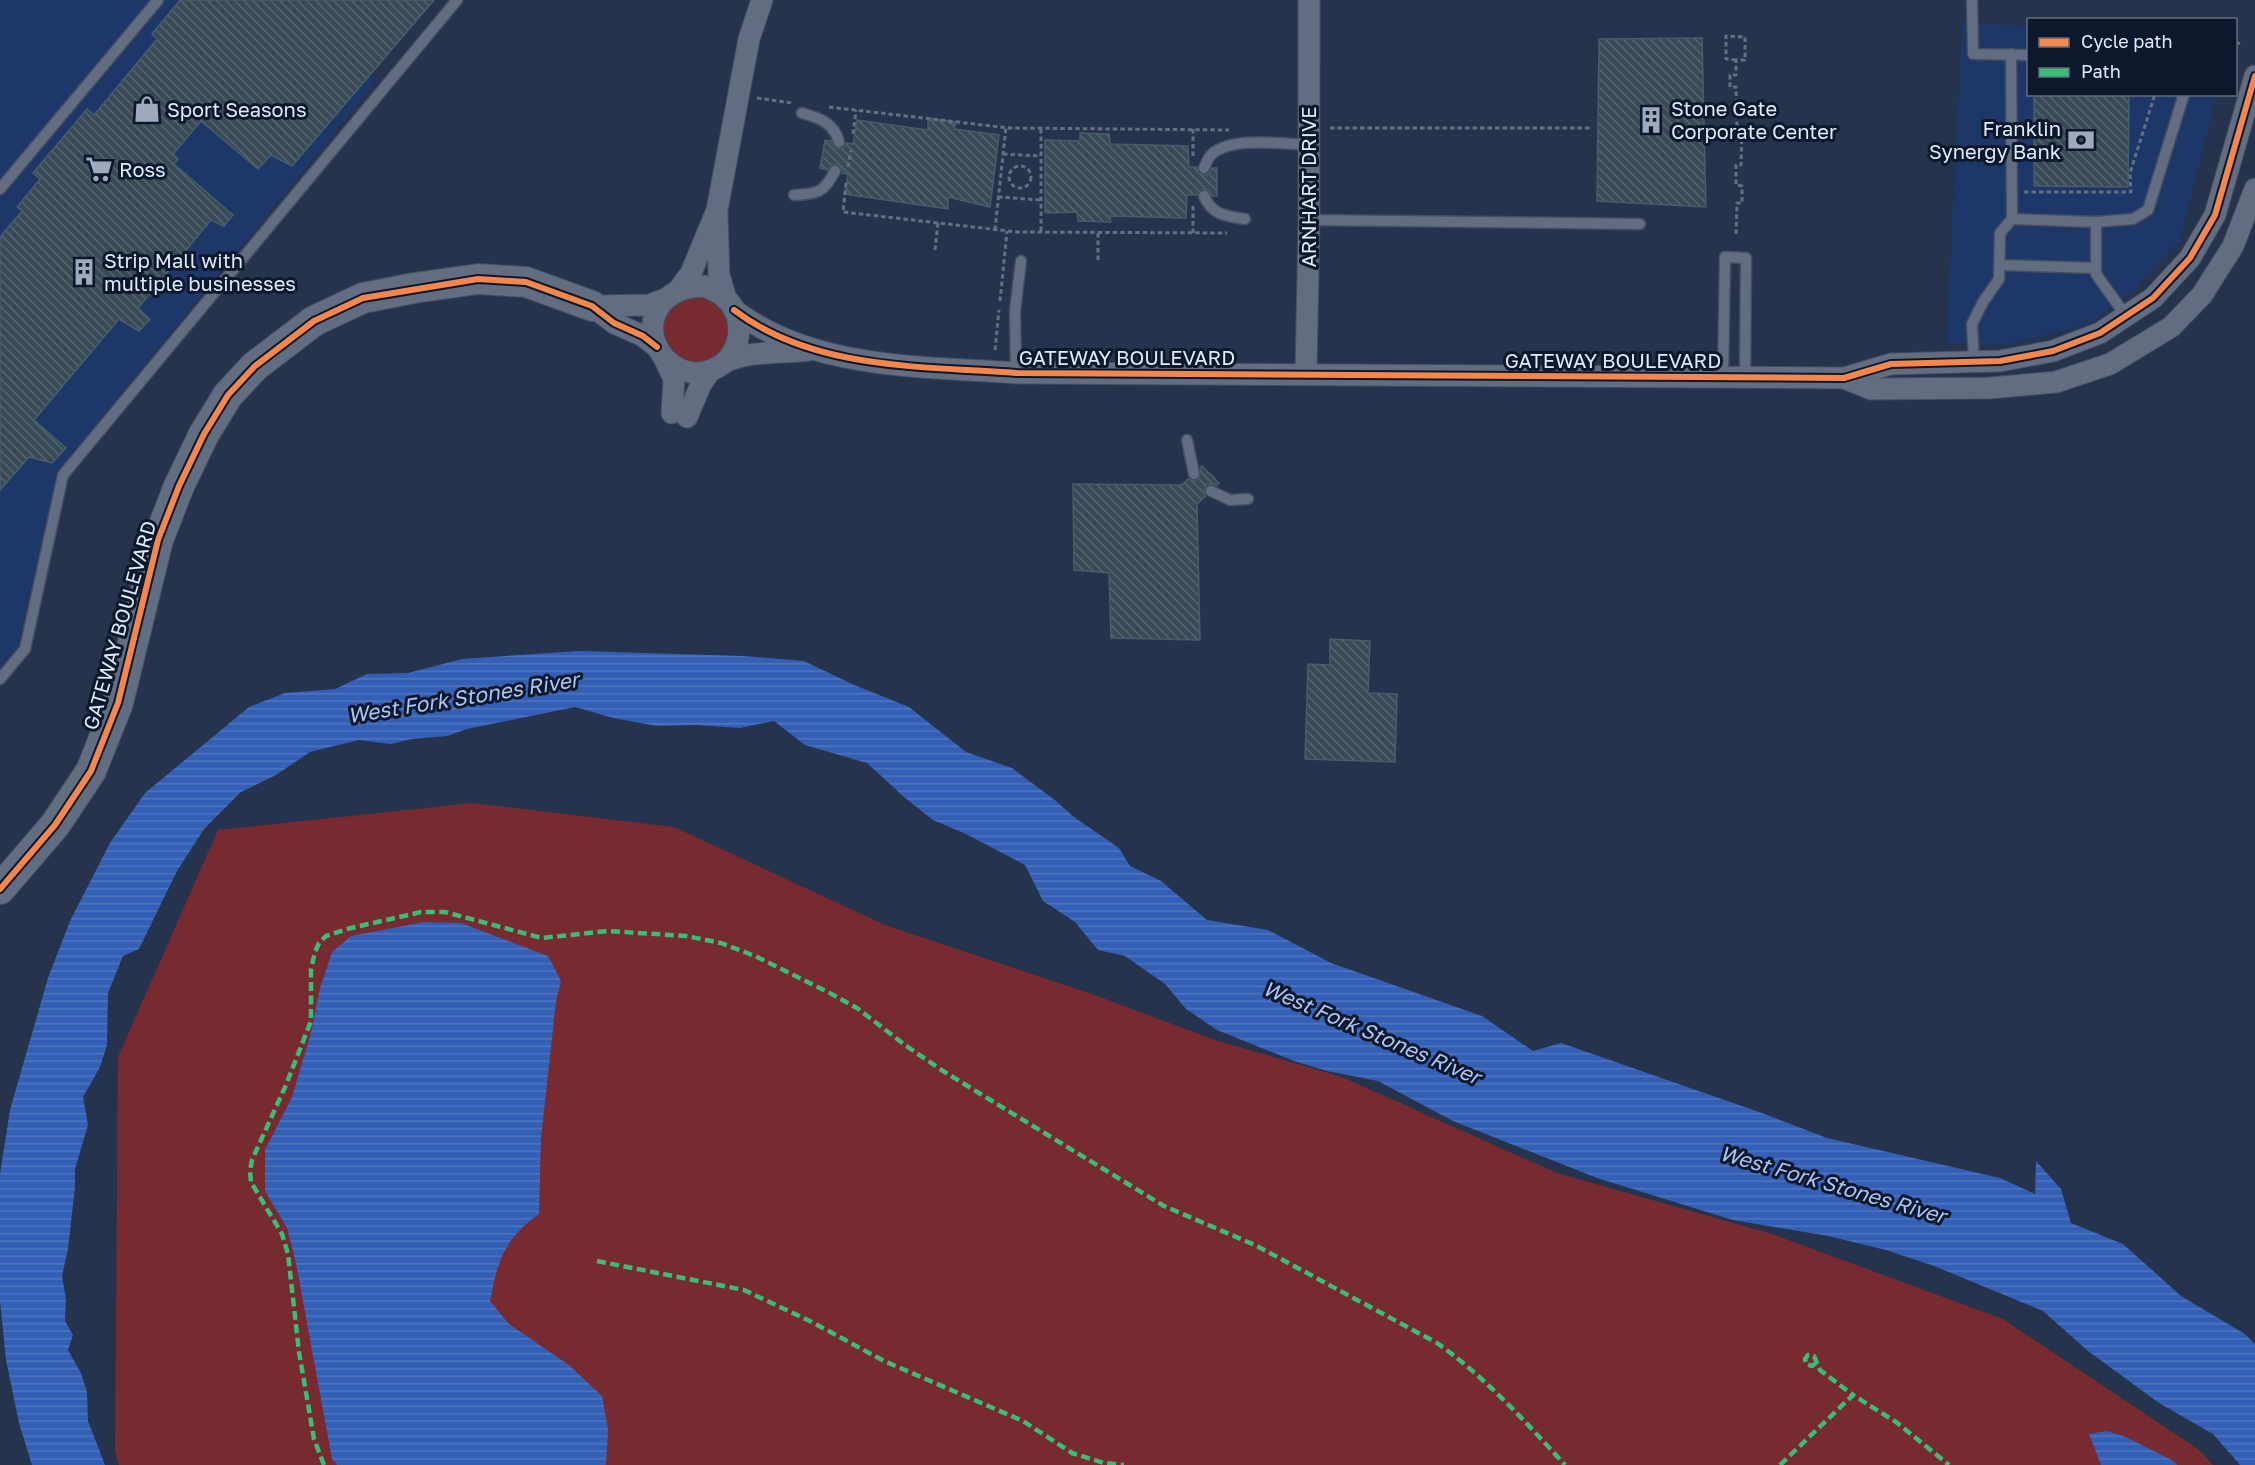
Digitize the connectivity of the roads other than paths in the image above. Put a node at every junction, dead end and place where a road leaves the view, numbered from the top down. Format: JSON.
{"nodes":[{"id":1,"x":158,"y":0,"type":"edge"},
{"id":2,"x":457,"y":0,"type":"edge"},
{"id":3,"x":762,"y":0,"type":"edge"},
{"id":4,"x":1309,"y":0,"type":"edge"},
{"id":5,"x":1972,"y":0,"type":"edge"},
{"id":6,"x":2011,"y":54,"type":"junction"},
{"id":7,"x":2027,"y":55,"type":"edge"},
{"id":8,"x":2255,"y":76,"type":"edge"},
{"id":9,"x":2183,"y":96,"type":"edge"},
{"id":10,"x":802,"y":108,"type":"road end"},
{"id":11,"x":839,"y":142,"type":"dead end"},
{"id":12,"x":1309,"y":145,"type":"junction"},
{"id":13,"x":1204,"y":168,"type":"dead end"},
{"id":14,"x":835,"y":171,"type":"dead end"},
{"id":15,"x":0,"y":189,"type":"edge"},
{"id":16,"x":2255,"y":189,"type":"edge"},
{"id":17,"x":794,"y":195,"type":"dead end"},
{"id":18,"x":1198,"y":197,"type":"road end"},
{"id":19,"x":717,"y":210,"type":"junction"},
{"id":20,"x":1245,"y":219,"type":"dead end"},
{"id":21,"x":2012,"y":219,"type":"junction"},
{"id":22,"x":1309,"y":220,"type":"junction"},
{"id":23,"x":2096,"y":222,"type":"junction"},
{"id":24,"x":1640,"y":224,"type":"dead end"},
{"id":25,"x":1021,"y":261,"type":"dead end"},
{"id":26,"x":1999,"y":265,"type":"junction"},
{"id":27,"x":2095,"y":268,"type":"junction"},
{"id":28,"x":671,"y":296,"type":"junction"},
{"id":29,"x":730,"y":305,"type":"junction"},
{"id":30,"x":592,"y":306,"type":"junction"},
{"id":31,"x":2126,"y":316,"type":"junction"},
{"id":32,"x":810,"y":350,"type":"junction"},
{"id":33,"x":661,"y":353,"type":"junction"},
{"id":34,"x":1974,"y":362,"type":"junction"},
{"id":35,"x":718,"y":366,"type":"junction"},
{"id":36,"x":1016,"y":373,"type":"junction"},
{"id":37,"x":1306,"y":374,"type":"junction"},
{"id":38,"x":1723,"y":377,"type":"junction"},
{"id":39,"x":1745,"y":377,"type":"junction"},
{"id":40,"x":1844,"y":378,"type":"junction"},
{"id":41,"x":1186,"y":440,"type":"dead end"},
{"id":42,"x":1194,"y":474,"type":"dead end"},
{"id":43,"x":1211,"y":491,"type":"dead end"},
{"id":44,"x":1248,"y":500,"type":"dead end"},
{"id":45,"x":0,"y":678,"type":"edge"},
{"id":46,"x":0,"y":889,"type":"edge"}],
"edges":[{"from":1,"to":15,"type":"lane"},
{"from":2,"to":45,"type":"lane"},
{"from":3,"to":19,"type":"street"},
{"from":4,"to":12,"type":"street","name":"ARNHART DRIVE"},
{"from":5,"to":6,"type":"lane"},
{"from":6,"to":7,"type":"lane"},
{"from":6,"to":21,"type":"lane"},
{"from":8,"to":31,"type":"street","name":"GATEWAY BOULEVARD"},
{"from":9,"to":23,"type":"lane"},
{"from":10,"to":11,"type":"lane"},
{"from":12,"to":13,"type":"lane"},
{"from":12,"to":22,"type":"street","name":"ARNHART DRIVE"},
{"from":14,"to":17,"type":"lane"},
{"from":16,"to":40,"type":"street","name":"GATEWAY BOULEVARD"},
{"from":18,"to":20,"type":"lane"},
{"from":19,"to":28,"type":"street"},
{"from":19,"to":29,"type":"street"},
{"from":21,"to":23,"type":"lane"},
{"from":21,"to":26,"type":"lane"},
{"from":22,"to":24,"type":"lane"},
{"from":22,"to":37,"type":"street","name":"ARNHART DRIVE"},
{"from":23,"to":27,"type":"lane"},
{"from":25,"to":36,"type":"lane"},
{"from":26,"to":27,"type":"lane"},
{"from":26,"to":34,"type":"lane"},
{"from":27,"to":31,"type":"lane"},
{"from":28,"to":29,"type":"street"},
{"from":28,"to":30,"type":"street"},
{"from":28,"to":33,"type":"street"},
{"from":29,"to":32,"type":"street"},
{"from":29,"to":35,"type":"street"},
{"from":30,"to":33,"type":"street"},
{"from":30,"to":46,"type":"street","name":"GATEWAY BOULEVARD"},
{"from":31,"to":34,"type":"street","name":"GATEWAY BOULEVARD"},
{"from":32,"to":35,"type":"street"},
{"from":32,"to":36,"type":"street","name":"GATEWAY BOULEVARD"},
{"from":33,"to":35,"type":"street"},
{"from":33,"to":35,"type":"street"},
{"from":34,"to":40,"type":"street","name":"GATEWAY BOULEVARD"},
{"from":36,"to":37,"type":"street","name":"GATEWAY BOULEVARD"},
{"from":37,"to":38,"type":"street","name":"GATEWAY BOULEVARD"},
{"from":38,"to":39,"type":"street","name":"GATEWAY BOULEVARD"},
{"from":38,"to":39,"type":"lane"},
{"from":39,"to":40,"type":"street","name":"GATEWAY BOULEVARD"},
{"from":41,"to":42,"type":"lane"},
{"from":43,"to":44,"type":"lane"}]}
